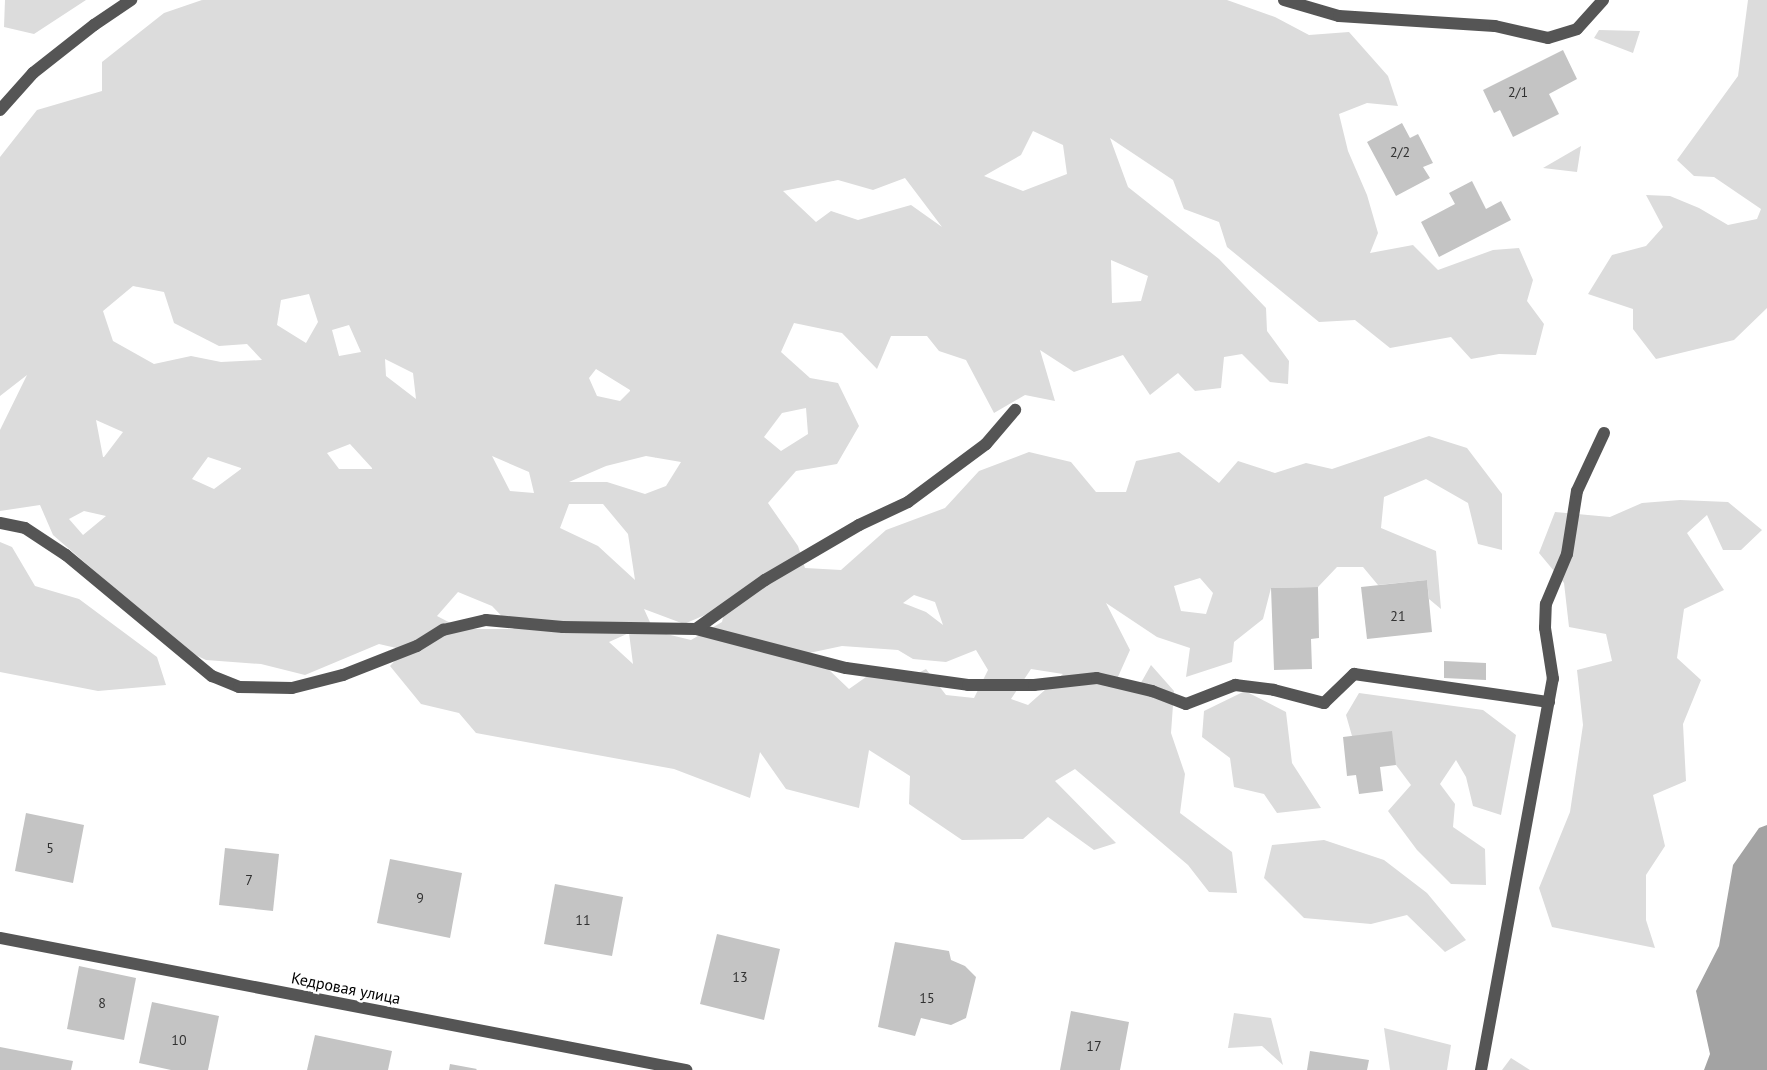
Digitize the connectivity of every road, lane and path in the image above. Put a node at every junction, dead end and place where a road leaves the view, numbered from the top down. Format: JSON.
{"nodes":[{"id":1,"x":131,"y":0,"type":"edge"},
{"id":2,"x":1284,"y":0,"type":"edge"},
{"id":3,"x":1603,"y":0,"type":"edge"},
{"id":4,"x":0,"y":110,"type":"edge"},
{"id":5,"x":1015,"y":410,"type":"dead end"},
{"id":6,"x":1604,"y":433,"type":"dead end"},
{"id":7,"x":0,"y":523,"type":"edge"},
{"id":8,"x":696,"y":629,"type":"junction"},
{"id":9,"x":1549,"y":702,"type":"junction"},
{"id":10,"x":0,"y":938,"type":"edge"},
{"id":11,"x":686,"y":1070,"type":"edge"},
{"id":12,"x":1481,"y":1070,"type":"edge"}],
"edges":[{"from":1,"to":4,"type":"street"},
{"from":2,"to":3,"type":"street"},
{"from":5,"to":8,"type":"street"},
{"from":6,"to":9,"type":"street"},
{"from":7,"to":8,"type":"street"},
{"from":8,"to":9,"type":"street"},
{"from":9,"to":12,"type":"street"},
{"from":10,"to":11,"type":"street","name":"Кедровая улица"}]}
